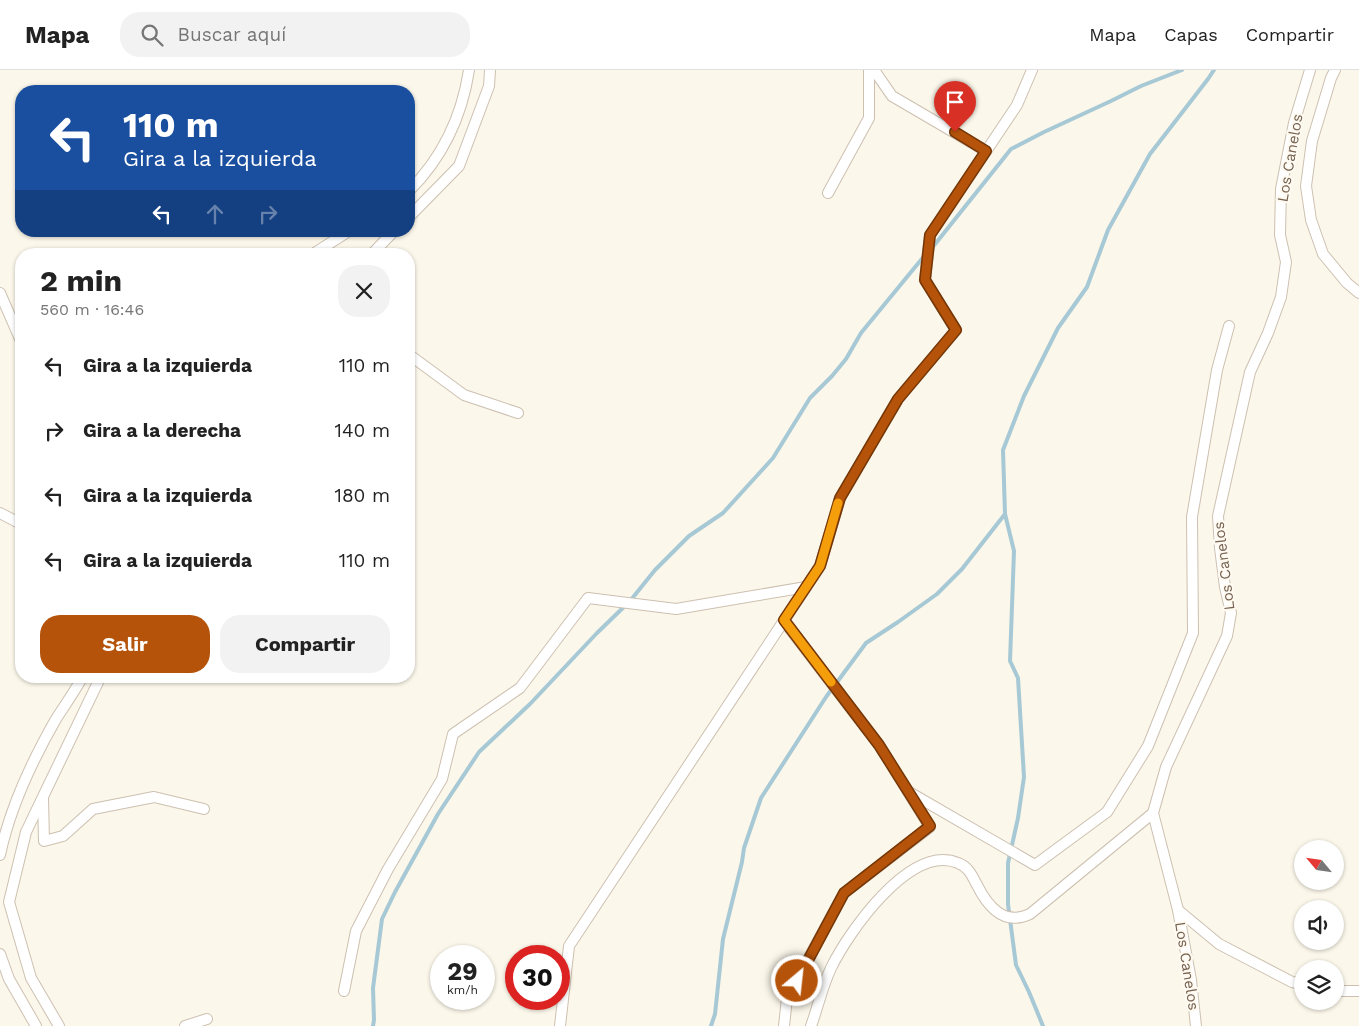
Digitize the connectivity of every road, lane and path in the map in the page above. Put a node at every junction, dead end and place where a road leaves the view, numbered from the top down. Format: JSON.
{"nodes":[{"id":1,"x":469,"y":70,"type":"edge"},
{"id":2,"x":490,"y":70,"type":"edge"},
{"id":3,"x":869,"y":70,"type":"edge"},
{"id":4,"x":874,"y":70,"type":"edge"},
{"id":5,"x":1032,"y":70,"type":"edge"},
{"id":6,"x":1310,"y":70,"type":"edge"},
{"id":7,"x":1335,"y":70,"type":"edge"},
{"id":8,"x":986,"y":151,"type":"junction"},
{"id":9,"x":415,"y":184,"type":"edge"},
{"id":10,"x":828,"y":193,"type":"dead end"},
{"id":11,"x":415,"y":211,"type":"edge"},
{"id":12,"x":340,"y":237,"type":"edge"},
{"id":13,"x":388,"y":237,"type":"edge"},
{"id":14,"x":322,"y":248,"type":"edge"},
{"id":15,"x":378,"y":248,"type":"edge"},
{"id":16,"x":0,"y":293,"type":"edge"},
{"id":17,"x":1359,"y":293,"type":"edge"},
{"id":18,"x":1229,"y":326,"type":"dead end"},
{"id":19,"x":15,"y":327,"type":"edge"},
{"id":20,"x":415,"y":359,"type":"edge"},
{"id":21,"x":518,"y":413,"type":"dead end"},
{"id":22,"x":0,"y":512,"type":"edge"},
{"id":23,"x":15,"y":521,"type":"edge"},
{"id":24,"x":806,"y":588,"type":"junction"},
{"id":25,"x":784,"y":620,"type":"junction"},
{"id":26,"x":79,"y":683,"type":"edge"},
{"id":27,"x":98,"y":683,"type":"edge"},
{"id":28,"x":909,"y":792,"type":"junction"},
{"id":29,"x":43,"y":794,"type":"junction"},
{"id":30,"x":204,"y":809,"type":"dead end"},
{"id":31,"x":1153,"y":814,"type":"junction"},
{"id":32,"x":0,"y":855,"type":"edge"},
{"id":33,"x":1178,"y":910,"type":"junction"},
{"id":34,"x":0,"y":954,"type":"edge"},
{"id":35,"x":1294,"y":982,"type":"edge"},
{"id":36,"x":344,"y":991,"type":"dead end"},
{"id":37,"x":1344,"y":991,"type":"edge"},
{"id":38,"x":1359,"y":991,"type":"edge"},
{"id":39,"x":207,"y":1019,"type":"dead end"},
{"id":40,"x":36,"y":1026,"type":"edge"},
{"id":41,"x":59,"y":1026,"type":"edge"},
{"id":42,"x":184,"y":1026,"type":"edge"},
{"id":43,"x":560,"y":1026,"type":"edge"},
{"id":44,"x":784,"y":1026,"type":"edge"},
{"id":45,"x":811,"y":1026,"type":"edge"},
{"id":46,"x":1196,"y":1026,"type":"edge"}],
"edges":[{"from":1,"to":9,"type":"street"},
{"from":2,"to":11,"type":"street"},
{"from":3,"to":10,"type":"street"},
{"from":4,"to":8,"type":"street"},
{"from":5,"to":8,"type":"street"},
{"from":6,"to":31,"type":"street","name":"Los Canelos"},
{"from":7,"to":17,"type":"street"},
{"from":8,"to":24,"type":"street"},
{"from":12,"to":14,"type":"street"},
{"from":13,"to":15,"type":"street"},
{"from":16,"to":19,"type":"street"},
{"from":18,"to":28,"type":"street"},
{"from":20,"to":21,"type":"street"},
{"from":22,"to":23,"type":"street"},
{"from":24,"to":25,"type":"street"},
{"from":24,"to":36,"type":"street"},
{"from":25,"to":28,"type":"street"},
{"from":25,"to":43,"type":"street"},
{"from":26,"to":32,"type":"street"},
{"from":27,"to":29,"type":"street"},
{"from":28,"to":44,"type":"street"},
{"from":29,"to":30,"type":"street"},
{"from":29,"to":41,"type":"street"},
{"from":31,"to":33,"type":"street","name":"Los Canelos"},
{"from":31,"to":45,"type":"street"},
{"from":33,"to":35,"type":"street"},
{"from":33,"to":46,"type":"street","name":"Los Canelos"},
{"from":34,"to":40,"type":"street"},
{"from":37,"to":38,"type":"street"},
{"from":39,"to":42,"type":"street"}]}
